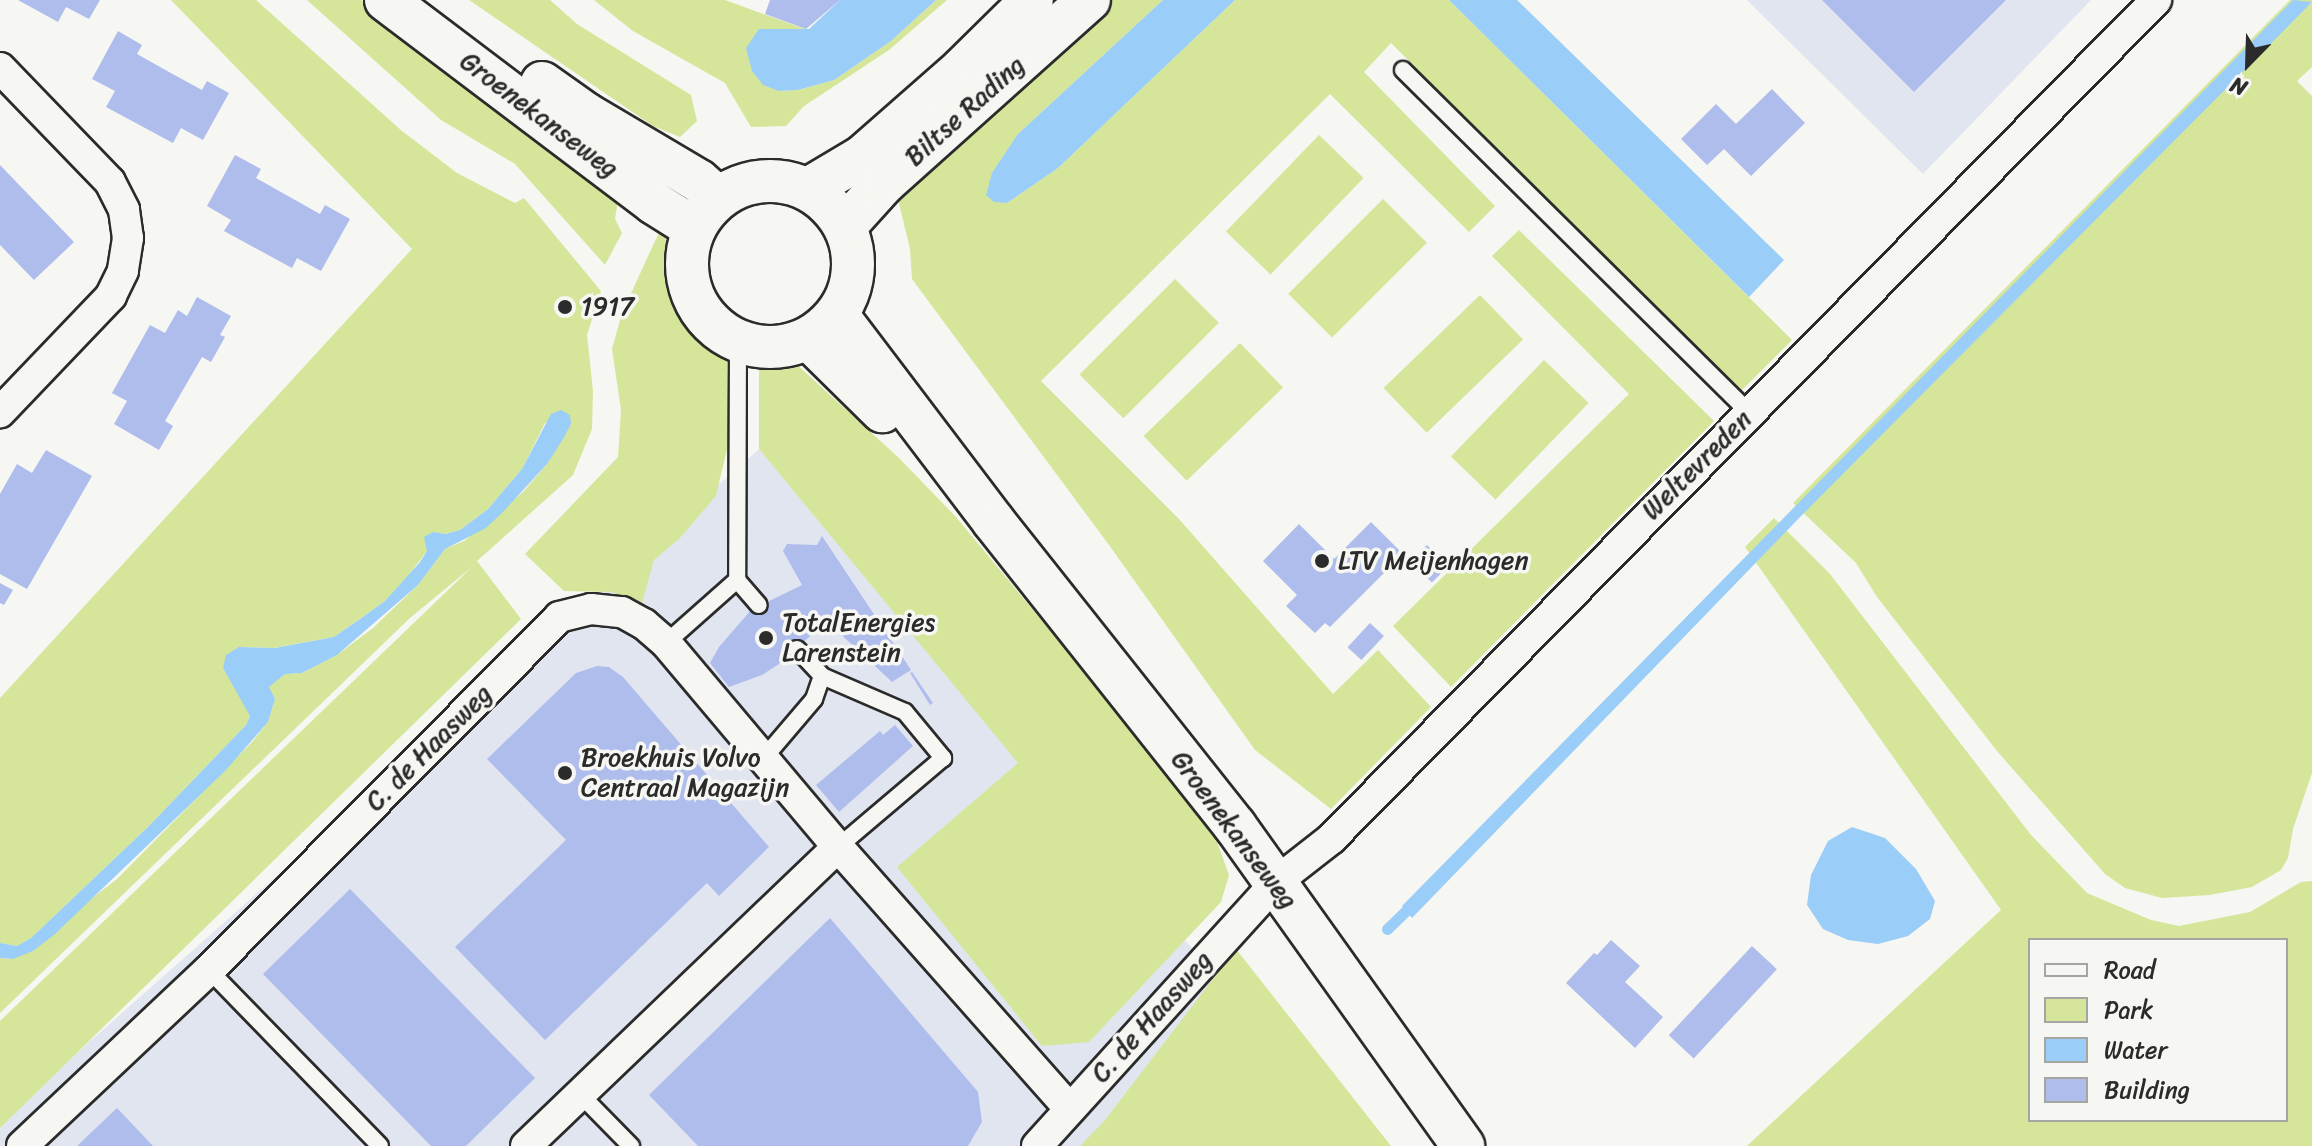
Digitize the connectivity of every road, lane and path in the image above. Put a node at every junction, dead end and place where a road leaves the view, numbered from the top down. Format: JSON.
{"nodes":[{"id":1,"x":386,"y":0,"type":"edge"},
{"id":2,"x":430,"y":0,"type":"edge"},
{"id":3,"x":1032,"y":0,"type":"edge"},
{"id":4,"x":1089,"y":0,"type":"edge"},
{"id":5,"x":2156,"y":0,"type":"edge"},
{"id":6,"x":0,"y":68,"type":"edge"},
{"id":7,"x":1403,"y":70,"type":"dead end"},
{"id":8,"x":808,"y":189,"type":"junction"},
{"id":9,"x":706,"y":213,"type":"junction"},
{"id":10,"x":845,"y":226,"type":"junction"},
{"id":11,"x":823,"y":327,"type":"junction"},
{"id":12,"x":738,"y":342,"type":"junction"},
{"id":13,"x":0,"y":412,"type":"edge"},
{"id":14,"x":1749,"y":412,"type":"junction"},
{"id":15,"x":737,"y":580,"type":"junction"},
{"id":16,"x":759,"y":605,"type":"dead end"},
{"id":17,"x":666,"y":643,"type":"junction"},
{"id":18,"x":797,"y":649,"type":"dead end"},
{"id":19,"x":822,"y":676,"type":"junction"},
{"id":20,"x":763,"y":759,"type":"junction"},
{"id":21,"x":838,"y":847,"type":"junction"},
{"id":22,"x":1276,"y":882,"type":"junction"},
{"id":23,"x":1234,"y":926,"type":"joint"},
{"id":24,"x":209,"y":970,"type":"junction"},
{"id":25,"x":580,"y":1094,"type":"junction"},
{"id":26,"x":1070,"y":1109,"type":"junction"},
{"id":27,"x":22,"y":1146,"type":"edge"},
{"id":28,"x":380,"y":1146,"type":"edge"},
{"id":29,"x":526,"y":1146,"type":"edge"},
{"id":30,"x":631,"y":1146,"type":"edge"},
{"id":31,"x":1037,"y":1146,"type":"edge"},
{"id":32,"x":1463,"y":1146,"type":"edge"}],
"edges":[{"from":1,"to":9,"type":"main road","name":"Groenekanseweg"},
{"from":2,"to":9,"type":"main road","name":"Groenekanseweg"},
{"from":3,"to":8,"type":"main road","name":"Biltse Rading"},
{"from":4,"to":10,"type":"main road","name":"Biltse Rading"},
{"from":5,"to":14,"type":"street","name":"Weltevreden"},
{"from":6,"to":13,"type":"street"},
{"from":7,"to":14,"type":"lane"},
{"from":8,"to":9,"type":"main road"},
{"from":8,"to":10,"type":"main road"},
{"from":9,"to":12,"type":"main road"},
{"from":10,"to":11,"type":"main road"},
{"from":11,"to":12,"type":"main road"},
{"from":11,"to":22,"type":"main road","name":"Groenekanseweg"},
{"from":12,"to":15,"type":"lane"},
{"from":14,"to":22,"type":"street","name":"Weltevreden"},
{"from":15,"to":16,"type":"lane"},
{"from":15,"to":17,"type":"lane"},
{"from":17,"to":20,"type":"street","name":"C. de Haasweg"},
{"from":17,"to":24,"type":"street","name":"C. de Haasweg"},
{"from":18,"to":19,"type":"lane"},
{"from":19,"to":20,"type":"lane"},
{"from":19,"to":21,"type":"lane"},
{"from":20,"to":21,"type":"street","name":"C. de Haasweg"},
{"from":21,"to":25,"type":"street"},
{"from":21,"to":26,"type":"street","name":"C. de Haasweg"},
{"from":22,"to":23,"type":"street","name":"Weltevreden"},
{"from":22,"to":32,"type":"main road","name":"Groenekanseweg"},
{"from":23,"to":26,"type":"street","name":"C. de Haasweg"},
{"from":24,"to":27,"type":"street","name":"C. de Haasweg"},
{"from":24,"to":28,"type":"lane"},
{"from":25,"to":29,"type":"street"},
{"from":25,"to":30,"type":"lane"},
{"from":26,"to":31,"type":"street","name":"C. de Haasweg"}]}
